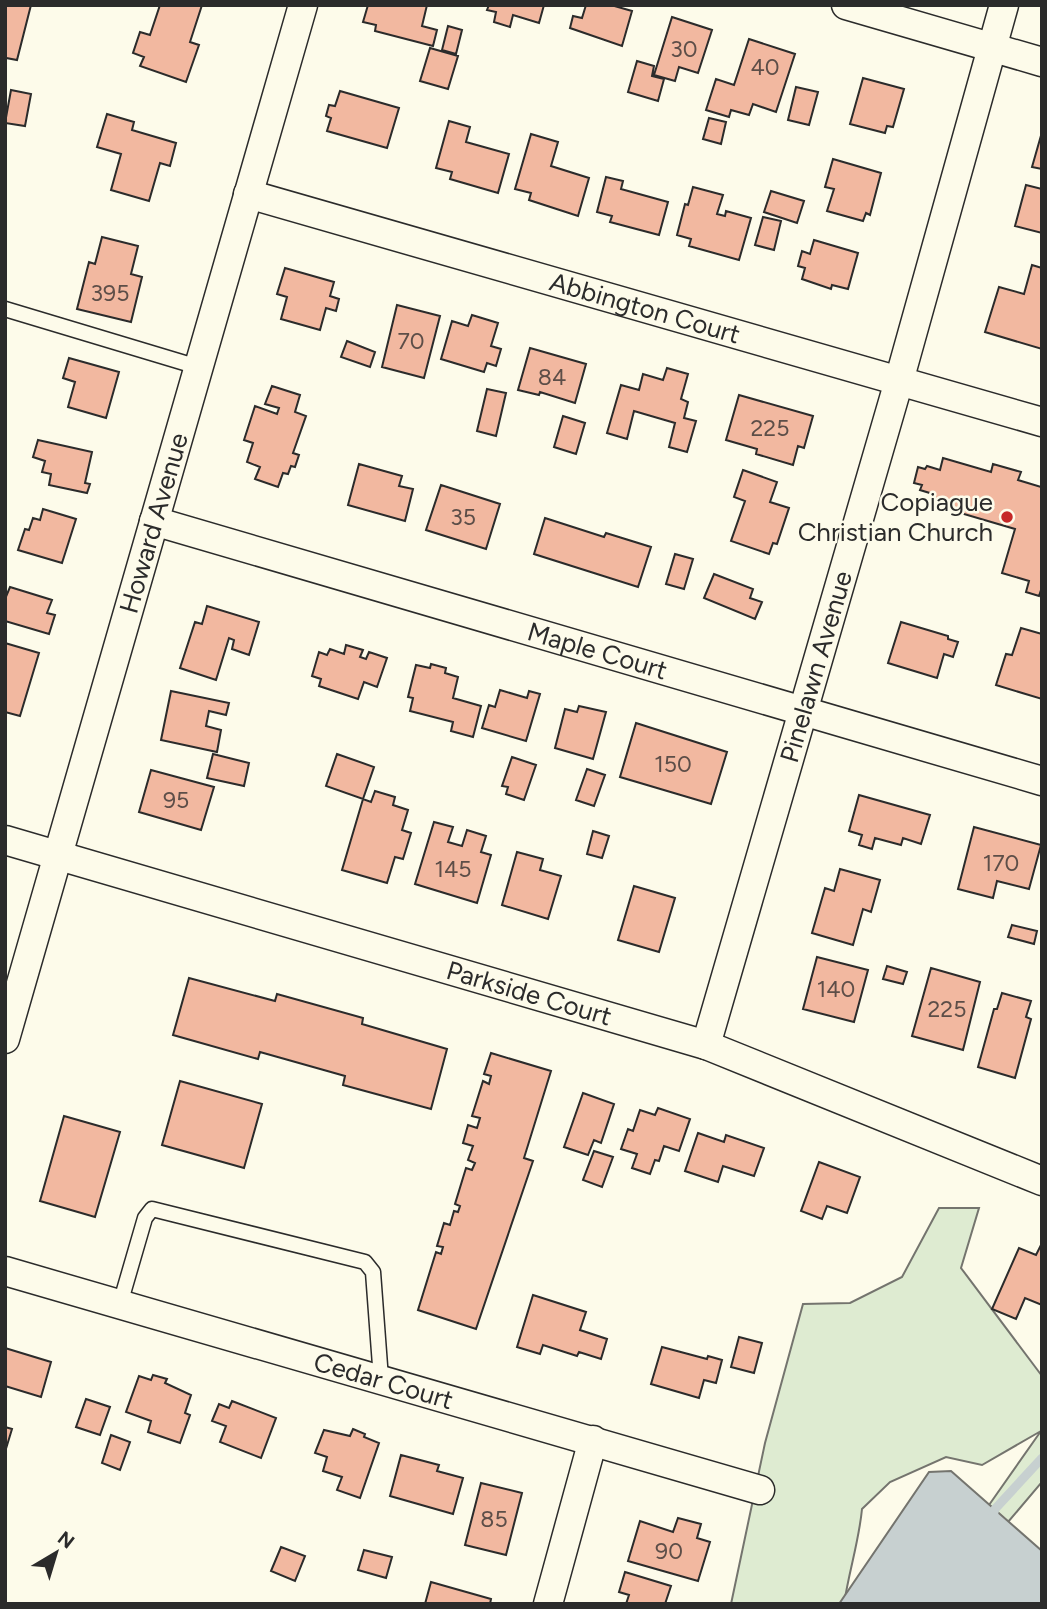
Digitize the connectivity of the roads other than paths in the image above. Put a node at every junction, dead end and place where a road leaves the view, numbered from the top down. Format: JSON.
{"nodes":[{"id":1,"x":303,"y":5,"type":"edge"},
{"id":2,"x":846,"y":5,"type":"edge"},
{"id":3,"x":1004,"y":5,"type":"edge"},
{"id":4,"x":994,"y":48,"type":"junction"},
{"id":5,"x":1042,"y":62,"type":"edge"},
{"id":6,"x":248,"y":194,"type":"junction"},
{"id":7,"x":5,"y":309,"type":"edge"},
{"id":8,"x":198,"y":367,"type":"junction"},
{"id":9,"x":899,"y":381,"type":"junction"},
{"id":10,"x":1042,"y":422,"type":"edge"},
{"id":11,"x":154,"y":521,"type":"junction"},
{"id":12,"x":803,"y":710,"type":"junction"},
{"id":13,"x":1042,"y":780,"type":"edge"},
{"id":14,"x":5,"y":840,"type":"edge"},
{"id":15,"x":58,"y":855,"type":"junction"},
{"id":16,"x":5,"y":1039,"type":"edge"},
{"id":17,"x":706,"y":1045,"type":"junction"},
{"id":18,"x":1042,"y":1181,"type":"edge"},
{"id":19,"x":5,"y":1271,"type":"edge"},
{"id":20,"x":120,"y":1304,"type":"junction"},
{"id":21,"x":382,"y":1380,"type":"junction"},
{"id":22,"x":593,"y":1440,"type":"junction"},
{"id":23,"x":760,"y":1490,"type":"dead end"},
{"id":24,"x":548,"y":1604,"type":"edge"}],
"edges":[{"from":1,"to":6,"type":"street","name":"Howard Avenue"},
{"from":2,"to":4,"type":"street"},
{"from":3,"to":4,"type":"street","name":"Pinelawn Avenue"},
{"from":4,"to":5,"type":"street"},
{"from":4,"to":9,"type":"street","name":"Pinelawn Avenue"},
{"from":6,"to":8,"type":"street","name":"Howard Avenue"},
{"from":6,"to":9,"type":"street","name":"Abbington Court"},
{"from":7,"to":8,"type":"lane"},
{"from":8,"to":11,"type":"street","name":"Howard Avenue"},
{"from":9,"to":10,"type":"street","name":"Abbington Court"},
{"from":9,"to":12,"type":"street","name":"Pinelawn Avenue"},
{"from":11,"to":12,"type":"street","name":"Maple Court"},
{"from":11,"to":15,"type":"street","name":"Howard Avenue"},
{"from":12,"to":13,"type":"street","name":"Maple Court"},
{"from":12,"to":17,"type":"street","name":"Pinelawn Avenue"},
{"from":14,"to":15,"type":"street","name":"Parkside Court"},
{"from":15,"to":16,"type":"street","name":"Howard Avenue"},
{"from":15,"to":17,"type":"street","name":"Parkside Court"},
{"from":17,"to":18,"type":"street","name":"Parkside Court"},
{"from":19,"to":20,"type":"street","name":"Cedar Court"},
{"from":20,"to":21,"type":"street","name":"Cedar Court"},
{"from":20,"to":21,"type":"lane"},
{"from":21,"to":22,"type":"street","name":"Cedar Court"},
{"from":22,"to":23,"type":"street","name":"Cedar Court"},
{"from":22,"to":24,"type":"street"}]}
